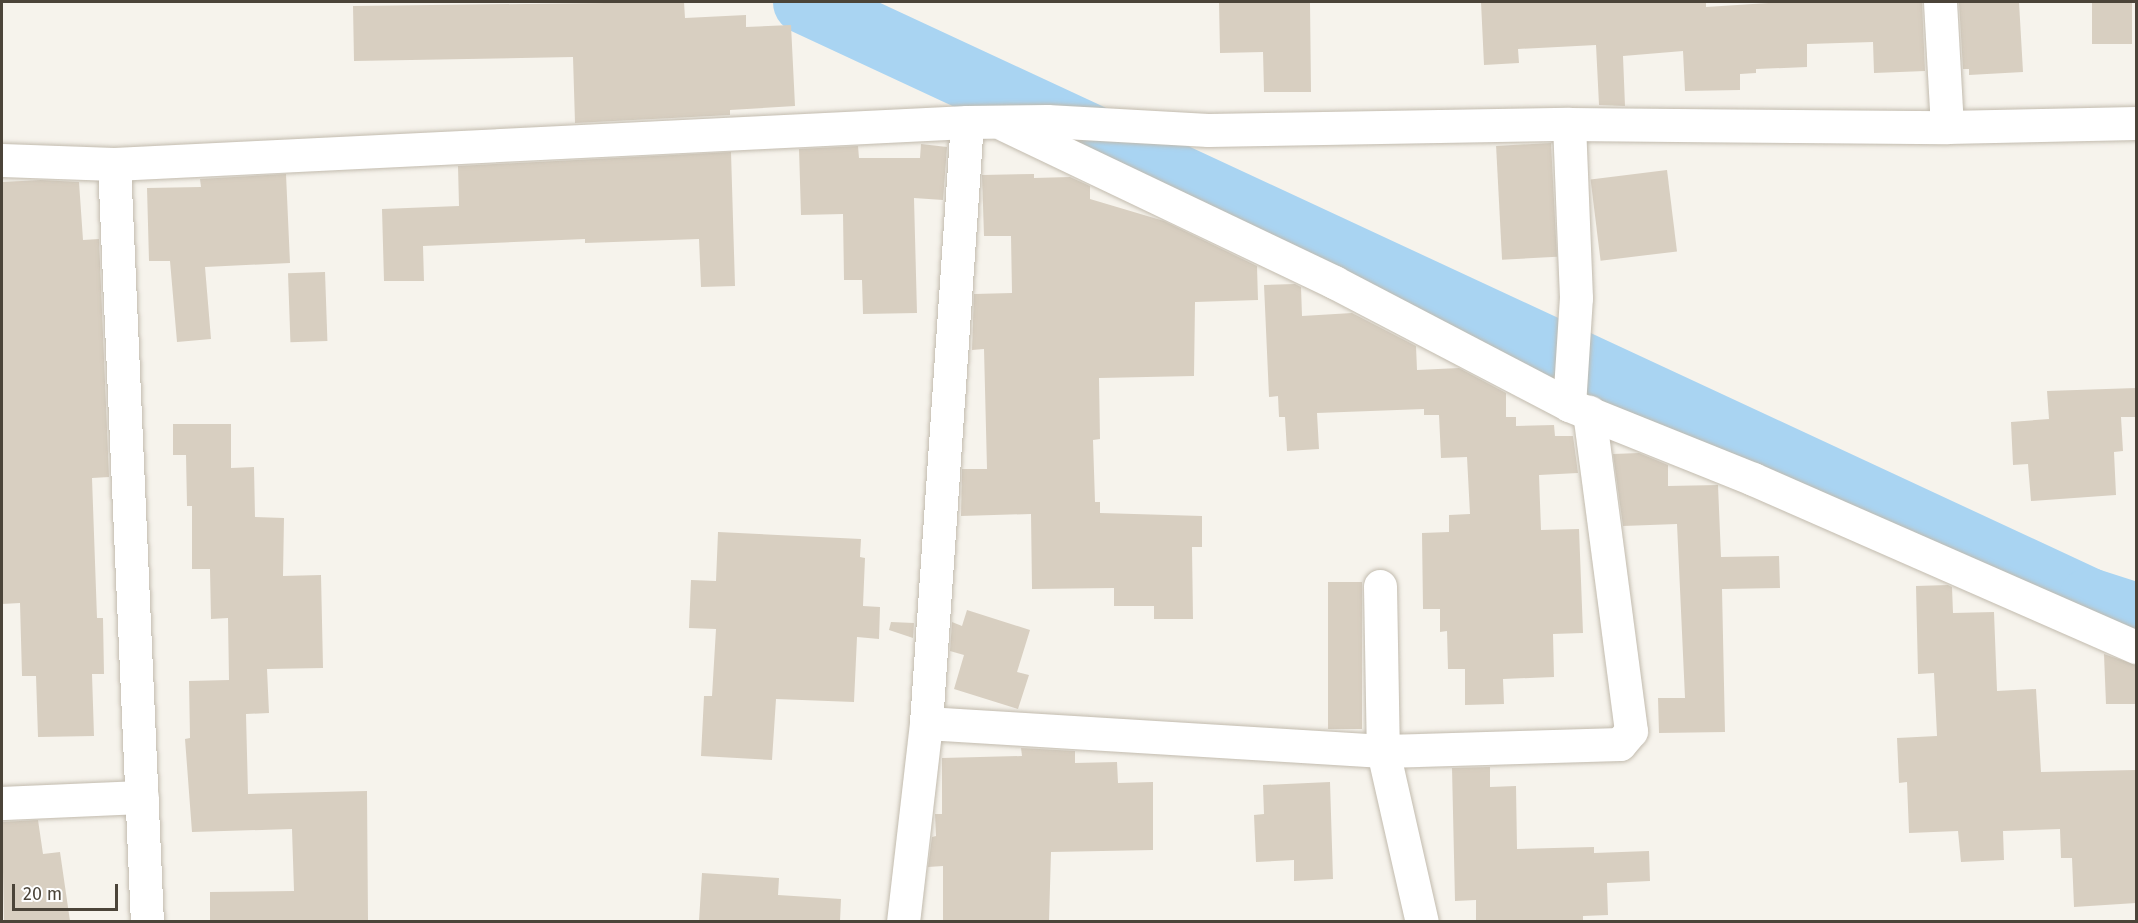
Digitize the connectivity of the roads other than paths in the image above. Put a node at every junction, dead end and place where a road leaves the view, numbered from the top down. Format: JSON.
{"nodes":[{"id":1,"x":1940,"y":2,"type":"edge"},
{"id":2,"x":982,"y":122,"type":"junction"},
{"id":3,"x":2136,"y":123,"type":"edge"},
{"id":4,"x":1569,"y":124,"type":"junction"},
{"id":5,"x":1947,"y":127,"type":"junction"},
{"id":6,"x":2,"y":160,"type":"edge"},
{"id":7,"x":114,"y":164,"type":"junction"},
{"id":8,"x":1579,"y":409,"type":"junction"},
{"id":9,"x":1380,"y":586,"type":"dead end"},
{"id":10,"x":2136,"y":646,"type":"edge"},
{"id":11,"x":926,"y":723,"type":"junction"},
{"id":12,"x":1383,"y":751,"type":"junction"},
{"id":13,"x":142,"y":798,"type":"junction"},
{"id":14,"x":2,"y":803,"type":"edge"},
{"id":15,"x":147,"y":921,"type":"edge"},
{"id":16,"x":903,"y":921,"type":"edge"},
{"id":17,"x":1422,"y":921,"type":"edge"}],
"edges":[{"from":1,"to":5,"type":"street"},
{"from":2,"to":4,"type":"street"},
{"from":2,"to":7,"type":"street"},
{"from":2,"to":8,"type":"street"},
{"from":2,"to":11,"type":"street"},
{"from":3,"to":5,"type":"street"},
{"from":4,"to":5,"type":"street"},
{"from":4,"to":8,"type":"street"},
{"from":6,"to":7,"type":"street"},
{"from":7,"to":13,"type":"street"},
{"from":8,"to":10,"type":"street"},
{"from":8,"to":12,"type":"street"},
{"from":9,"to":12,"type":"street"},
{"from":11,"to":12,"type":"street"},
{"from":11,"to":16,"type":"street"},
{"from":12,"to":17,"type":"street"},
{"from":13,"to":14,"type":"street"},
{"from":13,"to":15,"type":"street"}]}
